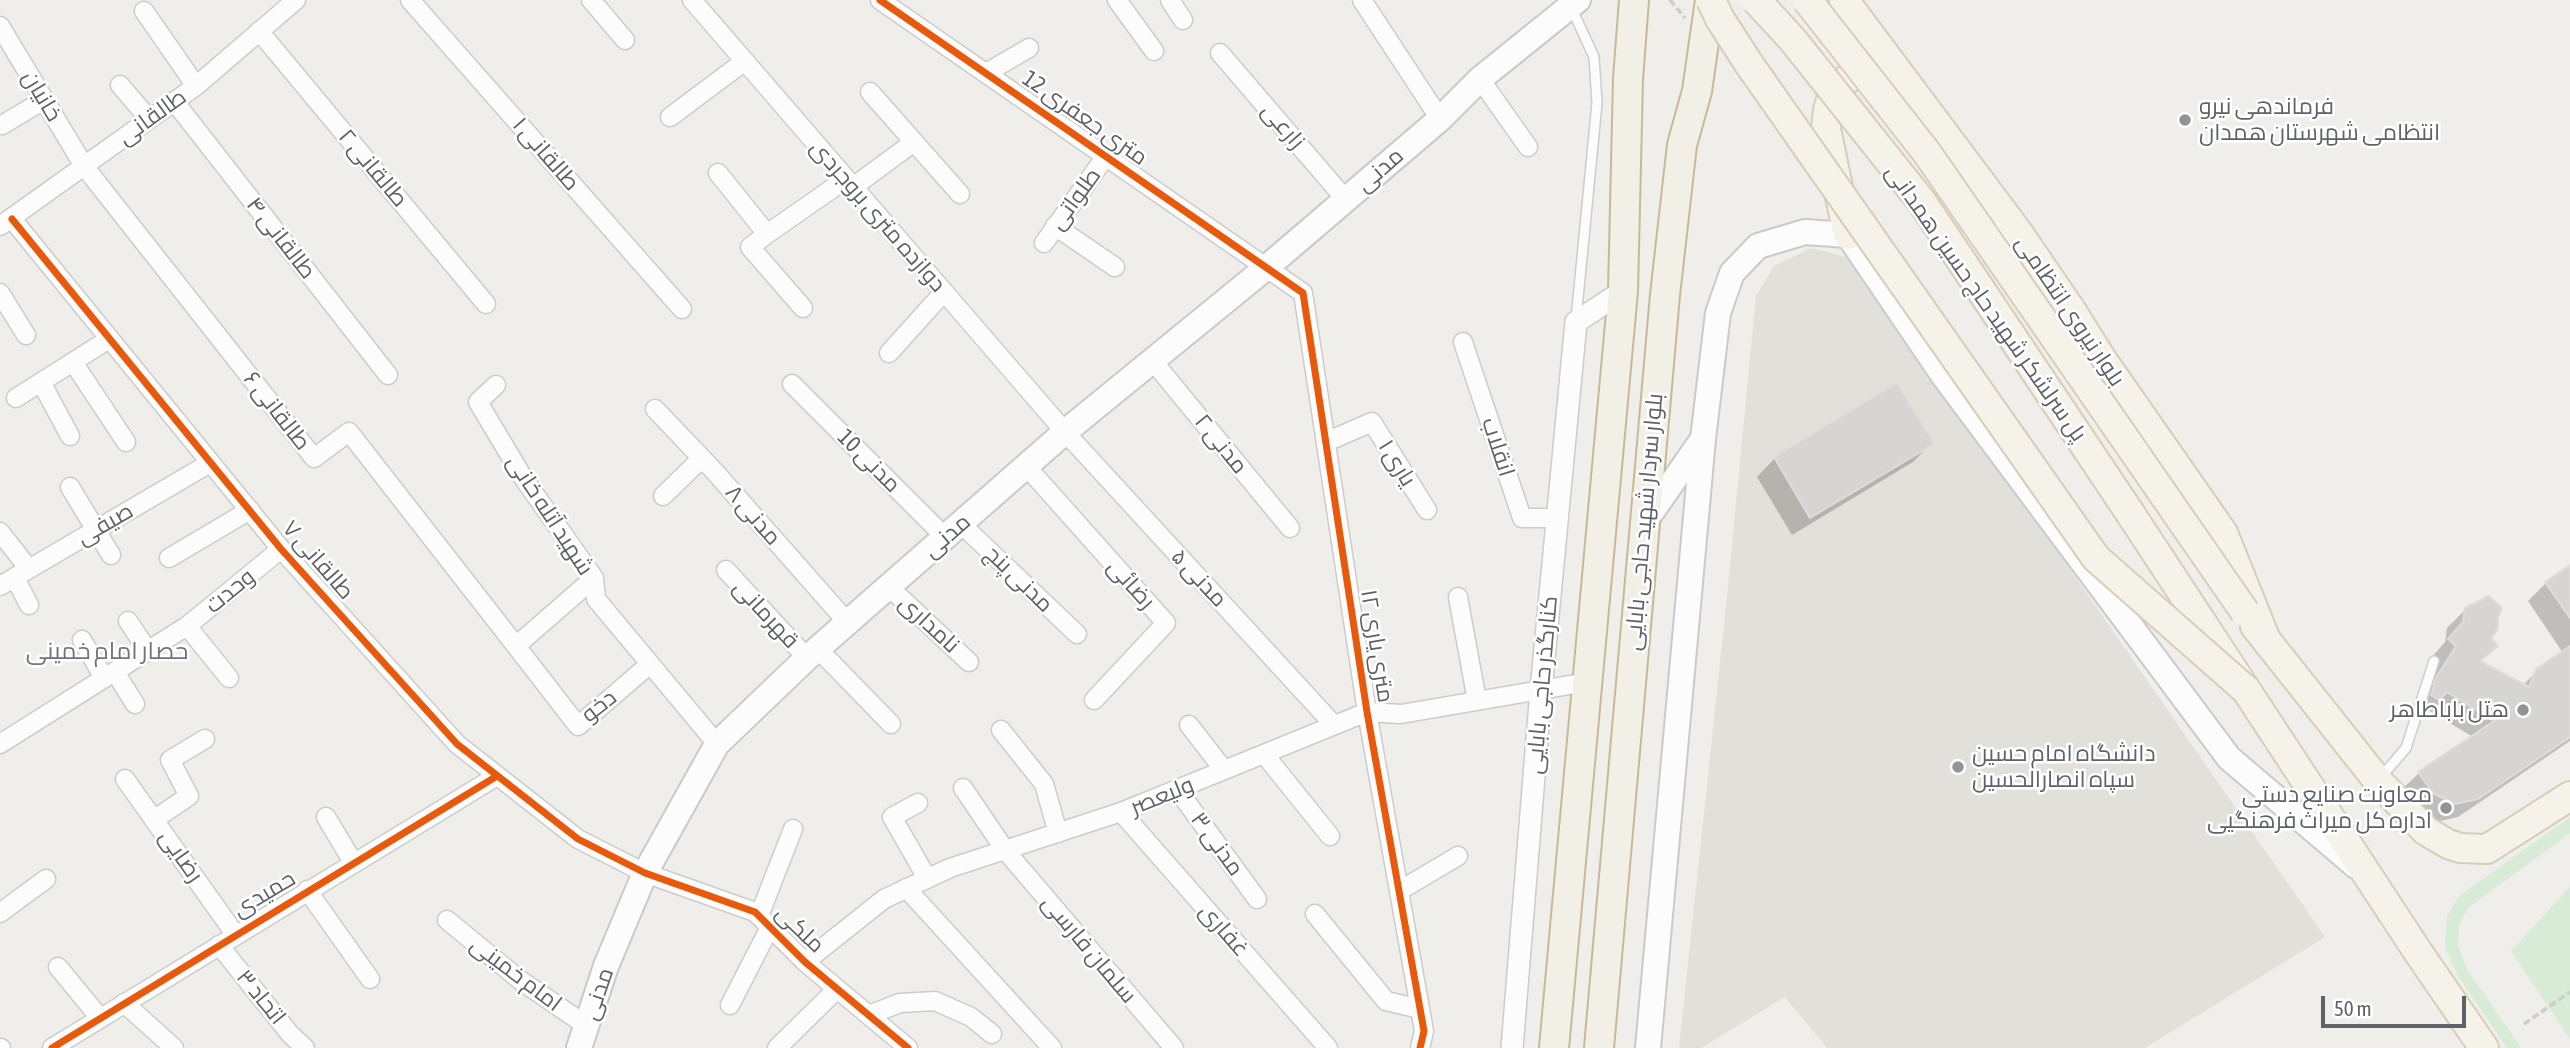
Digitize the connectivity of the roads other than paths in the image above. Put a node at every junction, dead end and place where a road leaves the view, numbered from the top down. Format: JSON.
{"nodes":[{"id":1,"x":296,"y":0,"type":"edge"},
{"id":2,"x":410,"y":0,"type":"edge"},
{"id":3,"x":591,"y":0,"type":"edge"},
{"id":4,"x":692,"y":0,"type":"edge"},
{"id":5,"x":880,"y":0,"type":"edge"},
{"id":6,"x":1117,"y":0,"type":"edge"},
{"id":7,"x":1170,"y":0,"type":"edge"},
{"id":8,"x":1362,"y":0,"type":"edge"},
{"id":9,"x":1634,"y":0,"type":"edge"},
{"id":10,"x":1711,"y":0,"type":"edge"},
{"id":11,"x":1756,"y":0,"type":"edge"},
{"id":12,"x":1807,"y":0,"type":"edge"},
{"id":13,"x":1844,"y":0,"type":"edge"},
{"id":14,"x":1574,"y":3,"type":"edge"},
{"id":15,"x":144,"y":11,"type":"dead end"},
{"id":16,"x":1183,"y":20,"type":"dead end"},
{"id":17,"x":0,"y":26,"type":"edge"},
{"id":18,"x":259,"y":31,"type":"junction"},
{"id":19,"x":625,"y":40,"type":"dead end"},
{"id":20,"x":1029,"y":48,"type":"dead end"},
{"id":21,"x":1154,"y":51,"type":"dead end"},
{"id":22,"x":1220,"y":53,"type":"dead end"},
{"id":23,"x":745,"y":61,"type":"junction"},
{"id":24,"x":1893,"y":66,"type":"junction"},
{"id":25,"x":986,"y":73,"type":"junction"},
{"id":26,"x":1480,"y":79,"type":"junction"},
{"id":27,"x":120,"y":85,"type":"dead end"},
{"id":28,"x":196,"y":86,"type":"junction"},
{"id":29,"x":870,"y":92,"type":"dead end"},
{"id":30,"x":44,"y":100,"type":"junction"},
{"id":31,"x":174,"y":101,"type":"junction"},
{"id":32,"x":670,"y":117,"type":"dead end"},
{"id":33,"x":149,"y":119,"type":"junction"},
{"id":34,"x":1440,"y":119,"type":"junction"},
{"id":35,"x":2,"y":125,"type":"edge"},
{"id":36,"x":914,"y":142,"type":"junction"},
{"id":37,"x":1528,"y":147,"type":"dead end"},
{"id":38,"x":1106,"y":156,"type":"junction"},
{"id":39,"x":84,"y":166,"type":"junction"},
{"id":40,"x":719,"y":173,"type":"dead end"},
{"id":41,"x":850,"y":183,"type":"junction"},
{"id":42,"x":960,"y":194,"type":"dead end"},
{"id":43,"x":1346,"y":200,"type":"junction"},
{"id":44,"x":6,"y":222,"type":"edge"},
{"id":45,"x":1055,"y":226,"type":"junction"},
{"id":46,"x":767,"y":234,"type":"junction"},
{"id":47,"x":1848,"y":235,"type":"junction"},
{"id":48,"x":1044,"y":243,"type":"dead end"},
{"id":49,"x":1115,"y":267,"type":"dead end"},
{"id":50,"x":1267,"y":267,"type":"junction"},
{"id":51,"x":1623,"y":291,"type":"junction"},
{"id":52,"x":944,"y":292,"type":"junction"},
{"id":53,"x":0,"y":293,"type":"edge"},
{"id":54,"x":486,"y":304,"type":"dead end"},
{"id":55,"x":682,"y":309,"type":"dead end"},
{"id":56,"x":803,"y":309,"type":"dead end"},
{"id":57,"x":1576,"y":322,"type":"junction"},
{"id":58,"x":26,"y":335,"type":"dead end"},
{"id":59,"x":110,"y":339,"type":"junction"},
{"id":60,"x":1463,"y":342,"type":"dead end"},
{"id":61,"x":889,"y":353,"type":"dead end"},
{"id":62,"x":1152,"y":360,"type":"junction"},
{"id":63,"x":73,"y":362,"type":"junction"},
{"id":64,"x":388,"y":375,"type":"dead end"},
{"id":65,"x":41,"y":382,"type":"junction"},
{"id":66,"x":792,"y":384,"type":"dead end"},
{"id":67,"x":496,"y":385,"type":"dead end"},
{"id":68,"x":16,"y":398,"type":"dead end"},
{"id":69,"x":655,"y":409,"type":"dead end"},
{"id":70,"x":1065,"y":432,"type":"junction"},
{"id":71,"x":70,"y":436,"type":"dead end"},
{"id":72,"x":1703,"y":439,"type":"junction"},
{"id":73,"x":126,"y":442,"type":"dead end"},
{"id":74,"x":1326,"y":442,"type":"junction"},
{"id":75,"x":702,"y":458,"type":"junction"},
{"id":76,"x":211,"y":463,"type":"junction"},
{"id":77,"x":1026,"y":466,"type":"junction"},
{"id":78,"x":70,"y":487,"type":"dead end"},
{"id":79,"x":663,"y":496,"type":"dead end"},
{"id":80,"x":250,"y":510,"type":"junction"},
{"id":81,"x":1427,"y":510,"type":"dead end"},
{"id":82,"x":1557,"y":518,"type":"junction"},
{"id":83,"x":1644,"y":523,"type":"junction"},
{"id":84,"x":1290,"y":528,"type":"dead end"},
{"id":85,"x":96,"y":530,"type":"junction"},
{"id":86,"x":954,"y":531,"type":"junction"},
{"id":87,"x":0,"y":532,"type":"edge"},
{"id":88,"x":281,"y":549,"type":"junction"},
{"id":89,"x":111,"y":555,"type":"dead end"},
{"id":90,"x":169,"y":558,"type":"dead end"},
{"id":91,"x":726,"y":570,"type":"dead end"},
{"id":92,"x":14,"y":578,"type":"edge"},
{"id":93,"x":594,"y":578,"type":"junction"},
{"id":94,"x":1596,"y":584,"type":"junction"},
{"id":95,"x":889,"y":587,"type":"junction"},
{"id":96,"x":1638,"y":590,"type":"junction"},
{"id":97,"x":1458,"y":597,"type":"dead end"},
{"id":98,"x":29,"y":605,"type":"dead end"},
{"id":99,"x":2245,"y":612,"type":"joint"},
{"id":100,"x":128,"y":621,"type":"dead end"},
{"id":101,"x":848,"y":623,"type":"junction"},
{"id":102,"x":187,"y":626,"type":"junction"},
{"id":103,"x":1077,"y":634,"type":"dead end"},
{"id":104,"x":82,"y":640,"type":"dead end"},
{"id":105,"x":2266,"y":640,"type":"junction"},
{"id":106,"x":148,"y":651,"type":"junction"},
{"id":107,"x":522,"y":653,"type":"junction"},
{"id":108,"x":812,"y":653,"type":"junction"},
{"id":109,"x":2434,"y":661,"type":"dead end"},
{"id":110,"x":969,"y":662,"type":"dead end"},
{"id":111,"x":650,"y":664,"type":"junction"},
{"id":112,"x":109,"y":675,"type":"junction"},
{"id":113,"x":229,"y":678,"type":"dead end"},
{"id":114,"x":1587,"y":682,"type":"junction"},
{"id":115,"x":1541,"y":690,"type":"junction"},
{"id":116,"x":2246,"y":690,"type":"junction"},
{"id":117,"x":1094,"y":700,"type":"dead end"},
{"id":118,"x":1477,"y":701,"type":"junction"},
{"id":119,"x":135,"y":704,"type":"dead end"},
{"id":120,"x":1367,"y":712,"type":"junction"},
{"id":121,"x":891,"y":724,"type":"dead end"},
{"id":122,"x":1189,"y":725,"type":"dead end"},
{"id":123,"x":1334,"y":725,"type":"junction"},
{"id":124,"x":1001,"y":730,"type":"dead end"},
{"id":125,"x":205,"y":739,"type":"dead end"},
{"id":126,"x":0,"y":744,"type":"edge"},
{"id":127,"x":717,"y":744,"type":"junction"},
{"id":128,"x":1265,"y":754,"type":"junction"},
{"id":129,"x":1224,"y":770,"type":"junction"},
{"id":130,"x":497,"y":776,"type":"junction"},
{"id":131,"x":125,"y":779,"type":"dead end"},
{"id":132,"x":2378,"y":781,"type":"junction"},
{"id":133,"x":963,"y":788,"type":"dead end"},
{"id":134,"x":1177,"y":789,"type":"junction"},
{"id":135,"x":2570,"y":796,"type":"edge"},
{"id":136,"x":918,"y":803,"type":"dead end"},
{"id":137,"x":1121,"y":812,"type":"junction"},
{"id":138,"x":326,"y":817,"type":"dead end"},
{"id":139,"x":155,"y":819,"type":"junction"},
{"id":140,"x":793,"y":829,"type":"dead end"},
{"id":141,"x":1058,"y":833,"type":"junction"},
{"id":142,"x":1330,"y":836,"type":"dead end"},
{"id":143,"x":1004,"y":850,"type":"junction"},
{"id":144,"x":1458,"y":856,"type":"dead end"},
{"id":145,"x":353,"y":862,"type":"junction"},
{"id":146,"x":645,"y":873,"type":"junction"},
{"id":147,"x":2368,"y":876,"type":"junction"},
{"id":148,"x":928,"y":878,"type":"junction"},
{"id":149,"x":46,"y":879,"type":"dead end"},
{"id":150,"x":906,"y":888,"type":"junction"},
{"id":151,"x":307,"y":890,"type":"junction"},
{"id":152,"x":1399,"y":891,"type":"junction"},
{"id":153,"x":1257,"y":899,"type":"dead end"},
{"id":154,"x":0,"y":913,"type":"edge"},
{"id":155,"x":1315,"y":914,"type":"dead end"},
{"id":156,"x":447,"y":920,"type":"dead end"},
{"id":157,"x":765,"y":922,"type":"junction"},
{"id":158,"x":235,"y":934,"type":"junction"},
{"id":159,"x":219,"y":945,"type":"junction"},
{"id":160,"x":805,"y":962,"type":"junction"},
{"id":161,"x":58,"y":967,"type":"dead end"},
{"id":162,"x":370,"y":979,"type":"dead end"},
{"id":163,"x":837,"y":989,"type":"junction"},
{"id":164,"x":124,"y":1003,"type":"junction"},
{"id":165,"x":730,"y":1005,"type":"dead end"},
{"id":166,"x":1420,"y":1009,"type":"junction"},
{"id":167,"x":869,"y":1015,"type":"junction"},
{"id":168,"x":100,"y":1018,"type":"junction"},
{"id":169,"x":992,"y":1034,"type":"dead end"},
{"id":170,"x":583,"y":1037,"type":"edge"},
{"id":171,"x":903,"y":1046,"type":"edge"},
{"id":172,"x":52,"y":1048,"type":"edge"},
{"id":173,"x":174,"y":1048,"type":"edge"},
{"id":174,"x":305,"y":1048,"type":"edge"},
{"id":175,"x":777,"y":1048,"type":"edge"},
{"id":176,"x":1052,"y":1048,"type":"edge"},
{"id":177,"x":1174,"y":1048,"type":"edge"},
{"id":178,"x":1328,"y":1048,"type":"edge"},
{"id":179,"x":1420,"y":1048,"type":"edge"},
{"id":180,"x":1512,"y":1048,"type":"edge"},
{"id":181,"x":1554,"y":1048,"type":"edge"},
{"id":182,"x":1599,"y":1048,"type":"edge"},
{"id":183,"x":1648,"y":1048,"type":"edge"},
{"id":184,"x":2484,"y":1048,"type":"edge"}],
"edges":[{"from":1,"to":18,"type":"street","name":"طالقانی"},
{"from":2,"to":55,"type":"street","name":"طالقانی ۱"},
{"from":3,"to":19,"type":"street"},
{"from":4,"to":23,"type":"street","name":"دوازده متری بروجردی"},
{"from":5,"to":25,"type":"street","name":"12 متری جعفری"},
{"from":6,"to":21,"type":"street"},
{"from":7,"to":16,"type":"street"},
{"from":8,"to":34,"type":"street"},
{"from":9,"to":51,"type":"highway","name":"بلوار سردار شهید حاجی بابایی"},
{"from":10,"to":83,"type":"highway","name":"بلوار سردار شهید حاجی بابایی"},
{"from":10,"to":116,"type":"main road","bridge":true},
{"from":11,"to":116,"type":"main road","name":"پل سرلشکر شهید حاج حسین همدانی","bridge":true},
{"from":12,"to":99,"type":"main road","name":"پل سرلشکر شهید حاج حسین همدانی","bridge":true},
{"from":13,"to":24,"type":"main road","name":"بلوار نیروی انتظامی"},
{"from":14,"to":26,"type":"main road","name":"مدنی"},
{"from":14,"to":57,"type":"lane"},
{"from":15,"to":28,"type":"street"},
{"from":17,"to":30,"type":"street","name":"خانیان"},
{"from":18,"to":28,"type":"street","name":"طالقانی"},
{"from":18,"to":54,"type":"street","name":"طالقانی ۲"},
{"from":20,"to":25,"type":"street"},
{"from":22,"to":43,"type":"street","name":"زارعی"},
{"from":23,"to":32,"type":"street"},
{"from":23,"to":41,"type":"street","name":"دوازده متری بروجردی"},
{"from":24,"to":47,"type":"main road"},
{"from":24,"to":105,"type":"main road","name":"بلوار نیروی انتظامی"},
{"from":25,"to":38,"type":"street","name":"12 متری جعفری"},
{"from":26,"to":34,"type":"main road","name":"مدنی"},
{"from":26,"to":37,"type":"street"},
{"from":27,"to":33,"type":"street"},
{"from":28,"to":31,"type":"street","name":"طالقانی"},
{"from":29,"to":36,"type":"street"},
{"from":30,"to":35,"type":"street"},
{"from":30,"to":39,"type":"street","name":"خانیان"},
{"from":31,"to":33,"type":"street","name":"طالقانی"},
{"from":31,"to":64,"type":"street","name":"طالقانی ۴"},
{"from":33,"to":39,"type":"street","name":"طالقانی"},
{"from":34,"to":43,"type":"main road","name":"مدنی"},
{"from":36,"to":41,"type":"street"},
{"from":36,"to":42,"type":"street"},
{"from":38,"to":45,"type":"street","name":"طلواتی"},
{"from":38,"to":50,"type":"street","name":"12 متری جعفری"},
{"from":39,"to":44,"type":"street","name":"طالقانی"},
{"from":39,"to":107,"type":"street","name":"طالقانی ۶"},
{"from":40,"to":46,"type":"street"},
{"from":41,"to":46,"type":"street"},
{"from":41,"to":52,"type":"street","name":"دوازده متری بروجردی"},
{"from":43,"to":50,"type":"main road","name":"مدنی"},
{"from":44,"to":59,"type":"street","name":"طالقانی ۷"},
{"from":45,"to":48,"type":"street","name":"طلواتی"},
{"from":45,"to":49,"type":"street"},
{"from":46,"to":56,"type":"street"},
{"from":47,"to":72,"type":"main road"},
{"from":47,"to":147,"type":"main road"},
{"from":50,"to":62,"type":"main road","name":"مدنی"},
{"from":50,"to":74,"type":"street","name":"۱۲ متری یاری"},
{"from":51,"to":57,"type":"street"},
{"from":51,"to":94,"type":"highway","name":"بلوار سردار شهید حاجی بابایی"},
{"from":52,"to":61,"type":"street"},
{"from":52,"to":70,"type":"street","name":"دوازده متری بروجردی"},
{"from":53,"to":58,"type":"street"},
{"from":57,"to":82,"type":"street","name":"کنارگذر حاجی بابایی"},
{"from":59,"to":63,"type":"street"},
{"from":59,"to":76,"type":"street","name":"طالقانی ۷"},
{"from":60,"to":82,"type":"street","name":"انقلاب"},
{"from":62,"to":70,"type":"main road","name":"مدنی"},
{"from":62,"to":84,"type":"street","name":"مدنی ۲"},
{"from":63,"to":65,"type":"street"},
{"from":63,"to":73,"type":"street"},
{"from":65,"to":68,"type":"street"},
{"from":65,"to":71,"type":"street"},
{"from":66,"to":86,"type":"street","name":"مدنی 10"},
{"from":67,"to":93,"type":"street","name":"شهید آتله خانی"},
{"from":69,"to":75,"type":"street","name":"مدنی ۸"},
{"from":70,"to":77,"type":"main road","name":"مدنی"},
{"from":70,"to":123,"type":"street","name":"مدنی ۵"},
{"from":72,"to":83,"type":"main road"},
{"from":72,"to":183,"type":"main road"},
{"from":74,"to":81,"type":"street","name":"یاری ۱"},
{"from":74,"to":120,"type":"street","name":"۱۲ متری یاری"},
{"from":75,"to":79,"type":"street"},
{"from":75,"to":101,"type":"street","name":"مدنی ۸"},
{"from":76,"to":80,"type":"street","name":"طالقانی ۷"},
{"from":76,"to":85,"type":"street","name":"صیفی"},
{"from":77,"to":86,"type":"main road","name":"مدنی"},
{"from":77,"to":117,"type":"street","name":"رضائی"},
{"from":78,"to":85,"type":"street"},
{"from":80,"to":88,"type":"street","name":"طالقانی ۷"},
{"from":80,"to":90,"type":"street"},
{"from":82,"to":115,"type":"street","name":"کنارگذر حاجی بابایی"},
{"from":83,"to":96,"type":"highway","name":"بلوار سردار شهید حاجی بابایی"},
{"from":85,"to":89,"type":"street"},
{"from":85,"to":92,"type":"street","name":"صیفی"},
{"from":86,"to":95,"type":"main road","name":"مدنی"},
{"from":86,"to":103,"type":"street","name":"مدنی پنج"},
{"from":87,"to":92,"type":"street"},
{"from":88,"to":102,"type":"street","name":"وحدت"},
{"from":88,"to":130,"type":"street","name":"طالقانی ۷"},
{"from":91,"to":108,"type":"street","name":"قهرمانی"},
{"from":92,"to":98,"type":"street"},
{"from":93,"to":107,"type":"street"},
{"from":93,"to":111,"type":"street","name":"شهید آتله خانی"},
{"from":94,"to":96,"type":"highway"},
{"from":94,"to":114,"type":"highway","name":"بلوار سردار شهید حاجی بابایی"},
{"from":95,"to":101,"type":"main road","name":"مدنی"},
{"from":95,"to":110,"type":"street","name":"نامداری"},
{"from":96,"to":182,"type":"highway","name":"بلوار سردار شهید حاجی بابایی"},
{"from":97,"to":118,"type":"street"},
{"from":99,"to":105,"type":"main road","name":"بلوار نیروی انتظامی"},
{"from":100,"to":106,"type":"street"},
{"from":101,"to":108,"type":"main road","name":"مدنی"},
{"from":102,"to":106,"type":"street","name":"وحدت"},
{"from":102,"to":113,"type":"street"},
{"from":104,"to":112,"type":"street"},
{"from":105,"to":132,"type":"main road","name":"بلوار نیروی انتظامی"},
{"from":106,"to":112,"type":"street","name":"وحدت"},
{"from":107,"to":111,"type":"street","name":"دخو"},
{"from":108,"to":121,"type":"street","name":"قهرمانی"},
{"from":108,"to":127,"type":"main road","name":"مدنی"},
{"from":109,"to":132,"type":"lane"},
{"from":111,"to":127,"type":"street","name":"شهید آتله خانی"},
{"from":112,"to":119,"type":"street"},
{"from":112,"to":126,"type":"street","name":"وحدت"},
{"from":114,"to":115,"type":"street","name":"ولیعصر"},
{"from":114,"to":181,"type":"highway","name":"بلوار سردار شهید حاجی بابایی"},
{"from":115,"to":118,"type":"street","name":"ولیعصر"},
{"from":115,"to":180,"type":"street","name":"کنارگذر حاجی بابایی"},
{"from":116,"to":147,"type":"main road"},
{"from":118,"to":120,"type":"street","name":"ولیعصر"},
{"from":120,"to":123,"type":"street","name":"ولیعصر"},
{"from":120,"to":152,"type":"street","name":"۱۲ متری یاری"},
{"from":122,"to":129,"type":"street"},
{"from":123,"to":128,"type":"street","name":"ولیعصر"},
{"from":124,"to":141,"type":"street"},
{"from":125,"to":139,"type":"street"},
{"from":127,"to":146,"type":"main road","name":"مدنی"},
{"from":128,"to":129,"type":"street","name":"ولیعصر"},
{"from":128,"to":142,"type":"street"},
{"from":129,"to":134,"type":"street","name":"ولیعصر"},
{"from":130,"to":145,"type":"street","name":"حمیدی"},
{"from":130,"to":146,"type":"street","name":"طالقانی ۷"},
{"from":131,"to":139,"type":"street","name":"رضایی"},
{"from":132,"to":135,"type":"main road","name":"بلوار نیروی انتظامی"},
{"from":133,"to":143,"type":"street","name":"سلمان فارسی"},
{"from":134,"to":137,"type":"street","name":"ولیعصر"},
{"from":134,"to":153,"type":"street","name":"مدنی ۳"},
{"from":136,"to":148,"type":"street"},
{"from":137,"to":141,"type":"street","name":"ولیعصر"},
{"from":137,"to":178,"type":"street","name":"غفاری"},
{"from":138,"to":145,"type":"street"},
{"from":139,"to":158,"type":"street","name":"رضایی"},
{"from":140,"to":157,"type":"street"},
{"from":141,"to":143,"type":"street","name":"ولیعصر"},
{"from":143,"to":148,"type":"street","name":"ولیعصر"},
{"from":143,"to":177,"type":"street","name":"سلمان فارسی"},
{"from":144,"to":152,"type":"street"},
{"from":145,"to":151,"type":"street","name":"حمیدی"},
{"from":146,"to":157,"type":"street","name":"ملکی"},
{"from":146,"to":170,"type":"main road","name":"مدنی"},
{"from":147,"to":184,"type":"main road"},
{"from":148,"to":150,"type":"street","name":"ولیعصر"},
{"from":149,"to":154,"type":"street"},
{"from":150,"to":160,"type":"street","name":"ولیعصر"},
{"from":150,"to":176,"type":"street"},
{"from":151,"to":158,"type":"street","name":"حمیدی"},
{"from":151,"to":162,"type":"street"},
{"from":152,"to":166,"type":"street","name":"۱۲ متری یاری"},
{"from":155,"to":166,"type":"street"},
{"from":156,"to":170,"type":"street","name":"امام خمینی"},
{"from":157,"to":160,"type":"street","name":"ملکی"},
{"from":157,"to":165,"type":"street"},
{"from":158,"to":159,"type":"street","name":"حمیدی"},
{"from":159,"to":164,"type":"street","name":"حمیدی"},
{"from":159,"to":174,"type":"street","name":"اتحاد ۳"},
{"from":160,"to":163,"type":"street","name":"ملکی"},
{"from":161,"to":168,"type":"street"},
{"from":163,"to":167,"type":"street","name":"ملکی"},
{"from":163,"to":175,"type":"street"},
{"from":164,"to":168,"type":"street","name":"حمیدی"},
{"from":164,"to":173,"type":"street"},
{"from":166,"to":179,"type":"street","name":"۱۲ متری یاری"},
{"from":167,"to":169,"type":"street"},
{"from":167,"to":171,"type":"street","name":"ملکی"},
{"from":168,"to":172,"type":"street","name":"حمیدی"}]}
